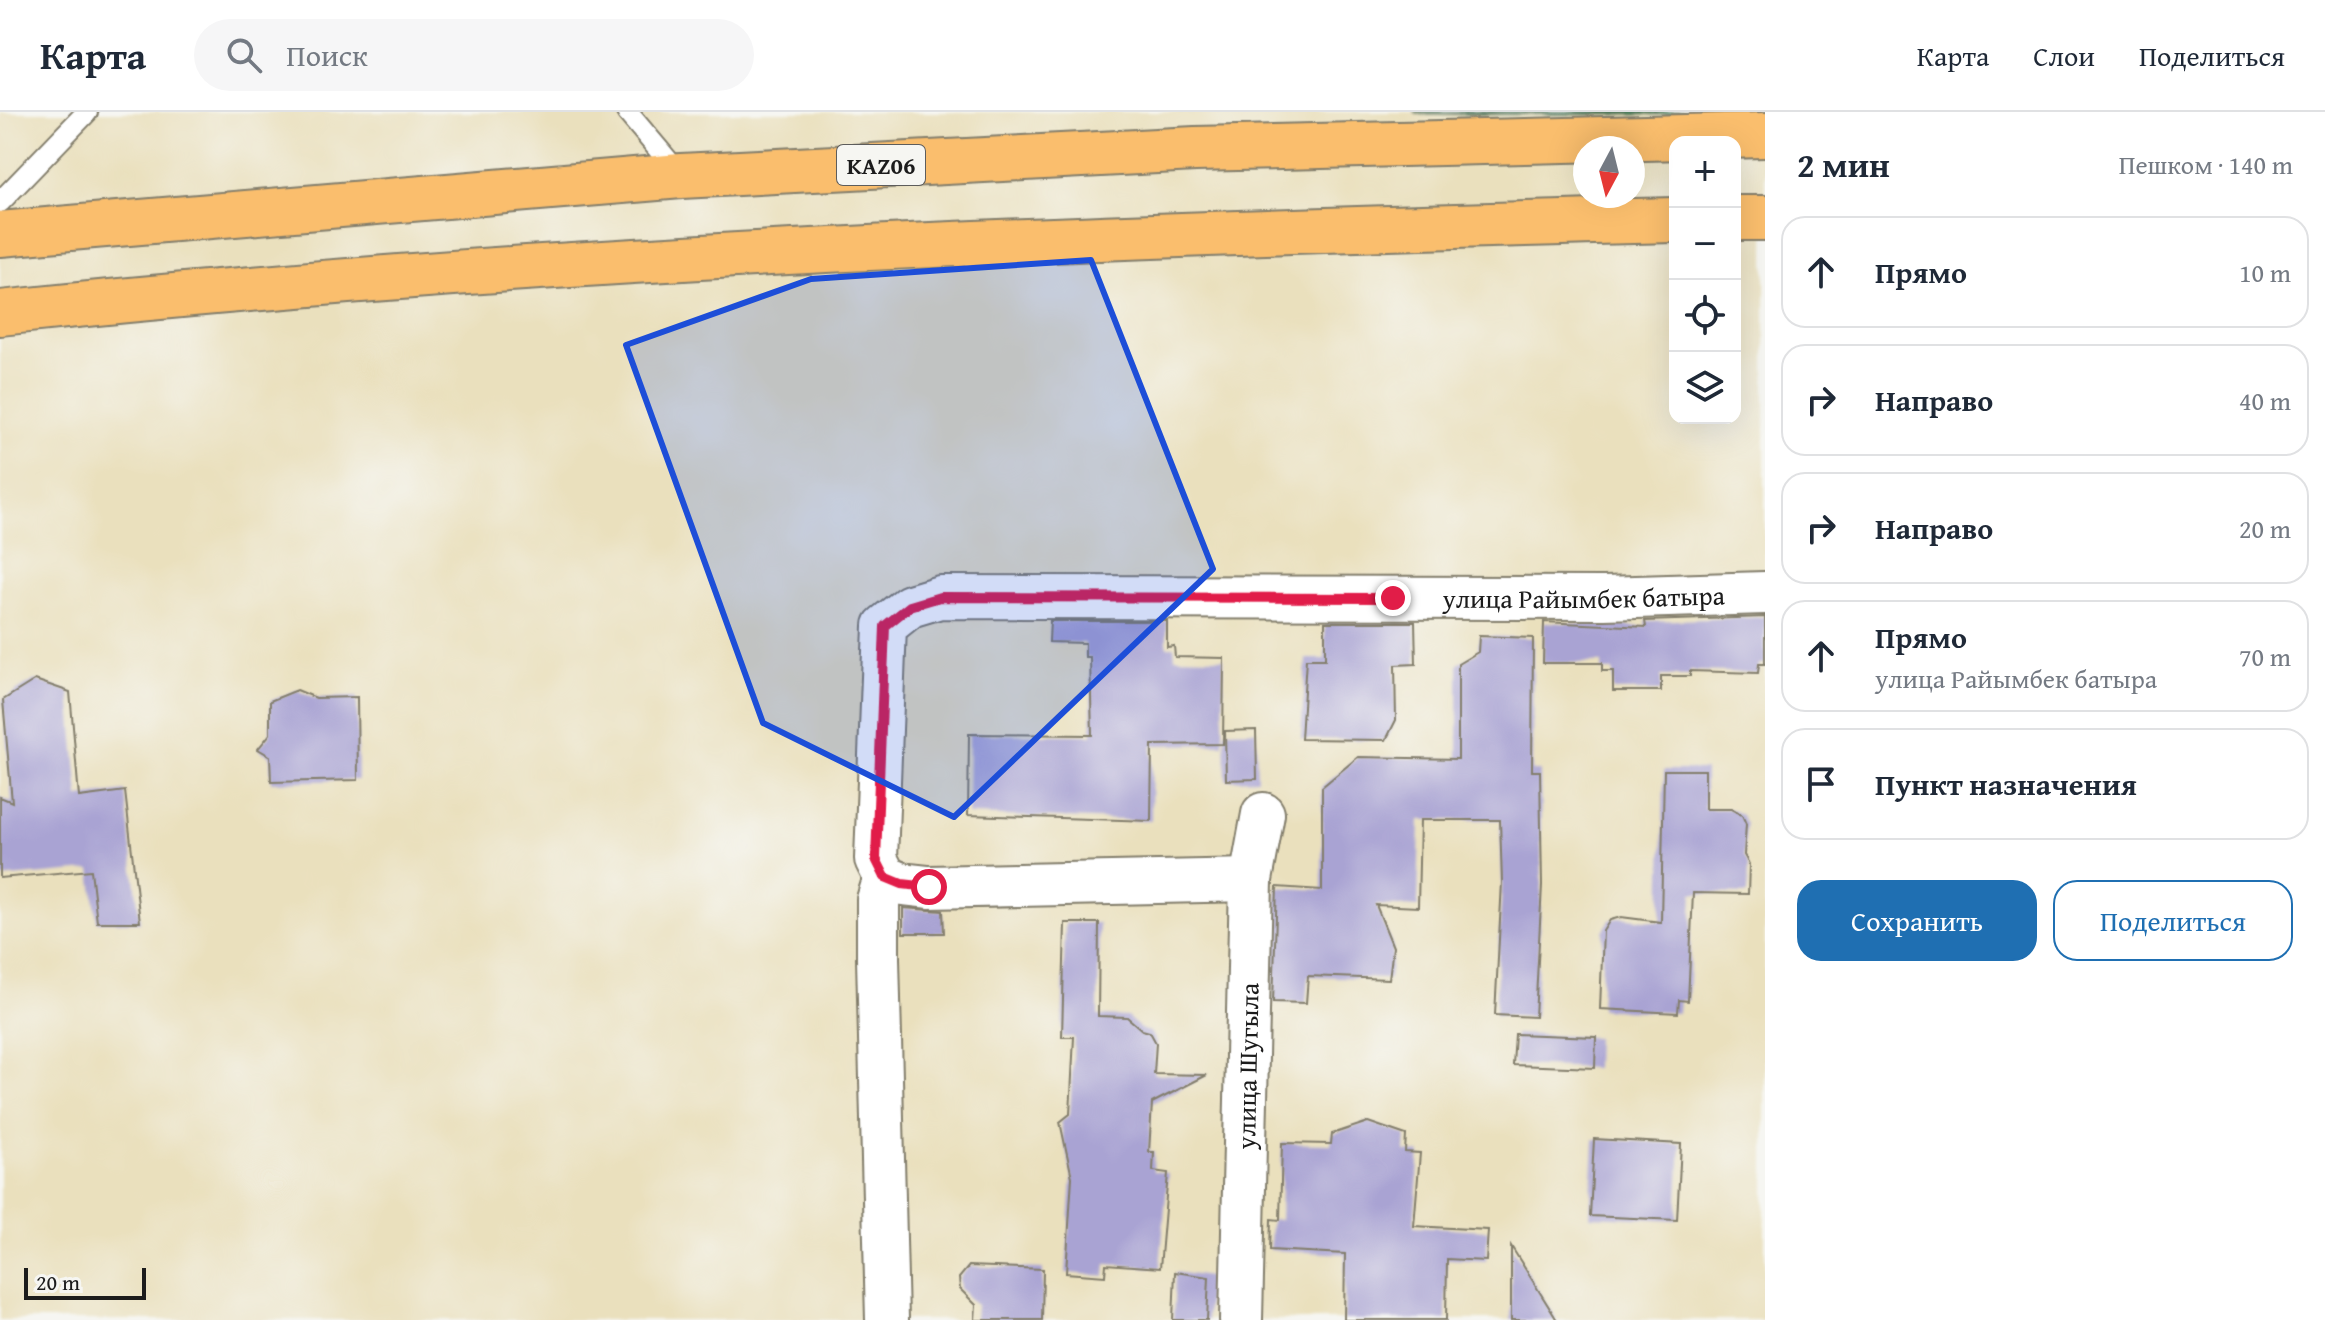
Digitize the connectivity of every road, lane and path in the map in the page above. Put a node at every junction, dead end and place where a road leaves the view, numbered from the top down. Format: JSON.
{"nodes":[{"id":1,"x":87,"y":112,"type":"edge"},
{"id":2,"x":627,"y":112,"type":"edge"},
{"id":3,"x":1765,"y":135,"type":"edge"},
{"id":4,"x":681,"y":176,"type":"junction"},
{"id":5,"x":0,"y":202,"type":"edge"},
{"id":6,"x":1741,"y":218,"type":"edge"},
{"id":7,"x":1765,"y":218,"type":"edge"},
{"id":8,"x":1669,"y":220,"type":"edge"},
{"id":9,"x":0,"y":234,"type":"edge"},
{"id":10,"x":0,"y":313,"type":"edge"},
{"id":11,"x":1765,"y":593,"type":"edge"},
{"id":12,"x":1263,"y":814,"type":"dead end"},
{"id":13,"x":885,"y":877,"type":"junction"},
{"id":14,"x":1251,"y":880,"type":"junction"},
{"id":15,"x":887,"y":1320,"type":"edge"},
{"id":16,"x":1241,"y":1320,"type":"edge"}],
"edges":[{"from":1,"to":5,"type":"lane"},
{"from":2,"to":4,"type":"lane"},
{"from":3,"to":4,"type":"highway","number":"KАZ06"},
{"from":4,"to":9,"type":"highway","number":"KАZ06"},
{"from":6,"to":7,"type":"highway"},
{"from":8,"to":10,"type":"highway"},
{"from":11,"to":13,"type":"street","name":"улица Райымбек батыра"},
{"from":12,"to":14,"type":"street","name":"улица Шугыла"},
{"from":13,"to":14,"type":"street"},
{"from":13,"to":15,"type":"street"},
{"from":14,"to":16,"type":"street","name":"улица Шугыла"}]}
